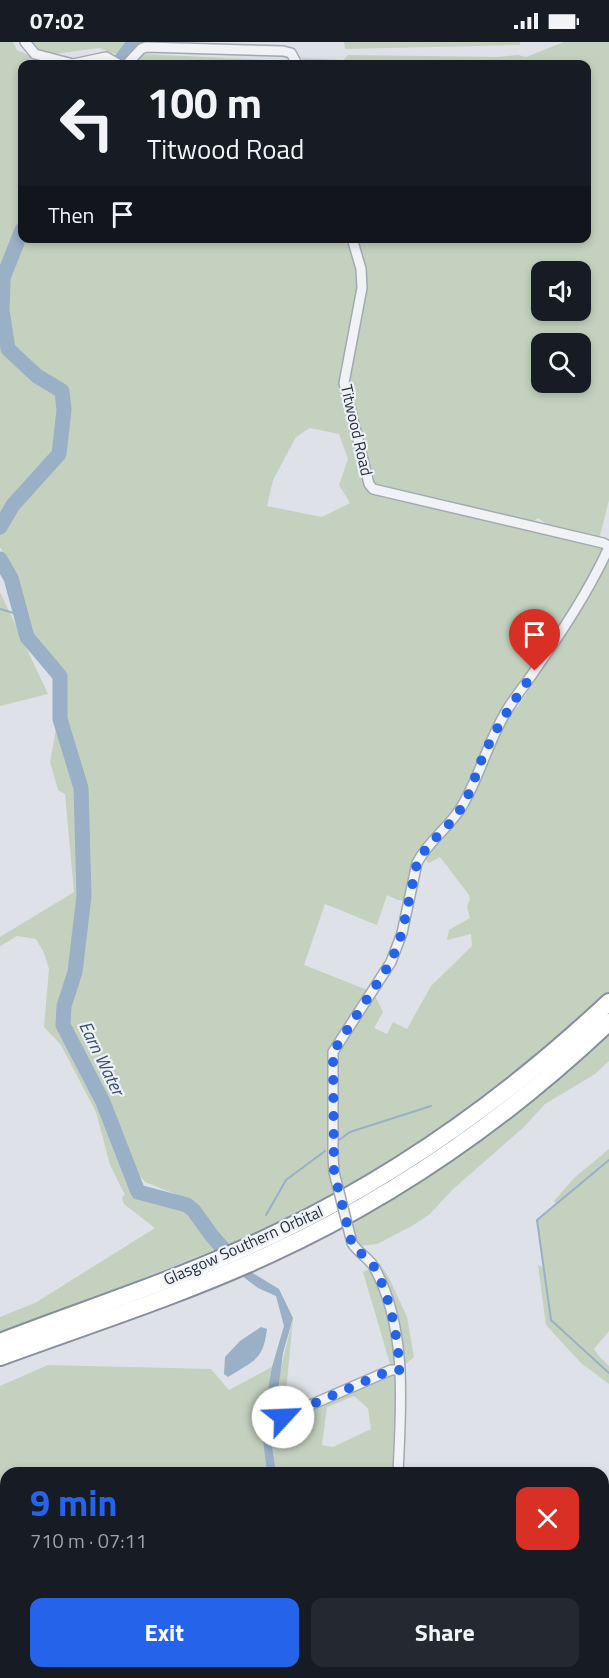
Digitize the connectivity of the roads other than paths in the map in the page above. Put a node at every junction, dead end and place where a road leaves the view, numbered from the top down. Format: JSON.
{"nodes":[{"id":1,"x":25,"y":42,"type":"edge"},
{"id":2,"x":58,"y":60,"type":"edge"},
{"id":3,"x":92,"y":60,"type":"edge"},
{"id":4,"x":111,"y":60,"type":"edge"},
{"id":5,"x":131,"y":60,"type":"edge"},
{"id":6,"x":295,"y":60,"type":"edge"},
{"id":7,"x":353,"y":243,"type":"edge"},
{"id":8,"x":609,"y":546,"type":"edge"},
{"id":9,"x":609,"y":1002,"type":"edge"},
{"id":10,"x":609,"y":1022,"type":"edge"},
{"id":11,"x":0,"y":1342,"type":"edge"},
{"id":12,"x":0,"y":1357,"type":"edge"},
{"id":13,"x":400,"y":1370,"type":"junction"},
{"id":14,"x":283,"y":1417,"type":"dead end"},
{"id":15,"x":398,"y":1467,"type":"edge"}],
"edges":[{"from":1,"to":2,"type":"street"},
{"from":3,"to":4,"type":"street"},
{"from":5,"to":6,"type":"street"},
{"from":7,"to":8,"type":"street","name":"Titwood Road"},
{"from":8,"to":13,"type":"street","name":"Titwood Road","bridge":true},
{"from":9,"to":11,"type":"highway","name":"Glasgow Southern Orbital"},
{"from":10,"to":12,"type":"highway","name":"Glasgow Southern Orbital"},
{"from":13,"to":14,"type":"street"},
{"from":13,"to":15,"type":"street","name":"Titwood Road"}]}
